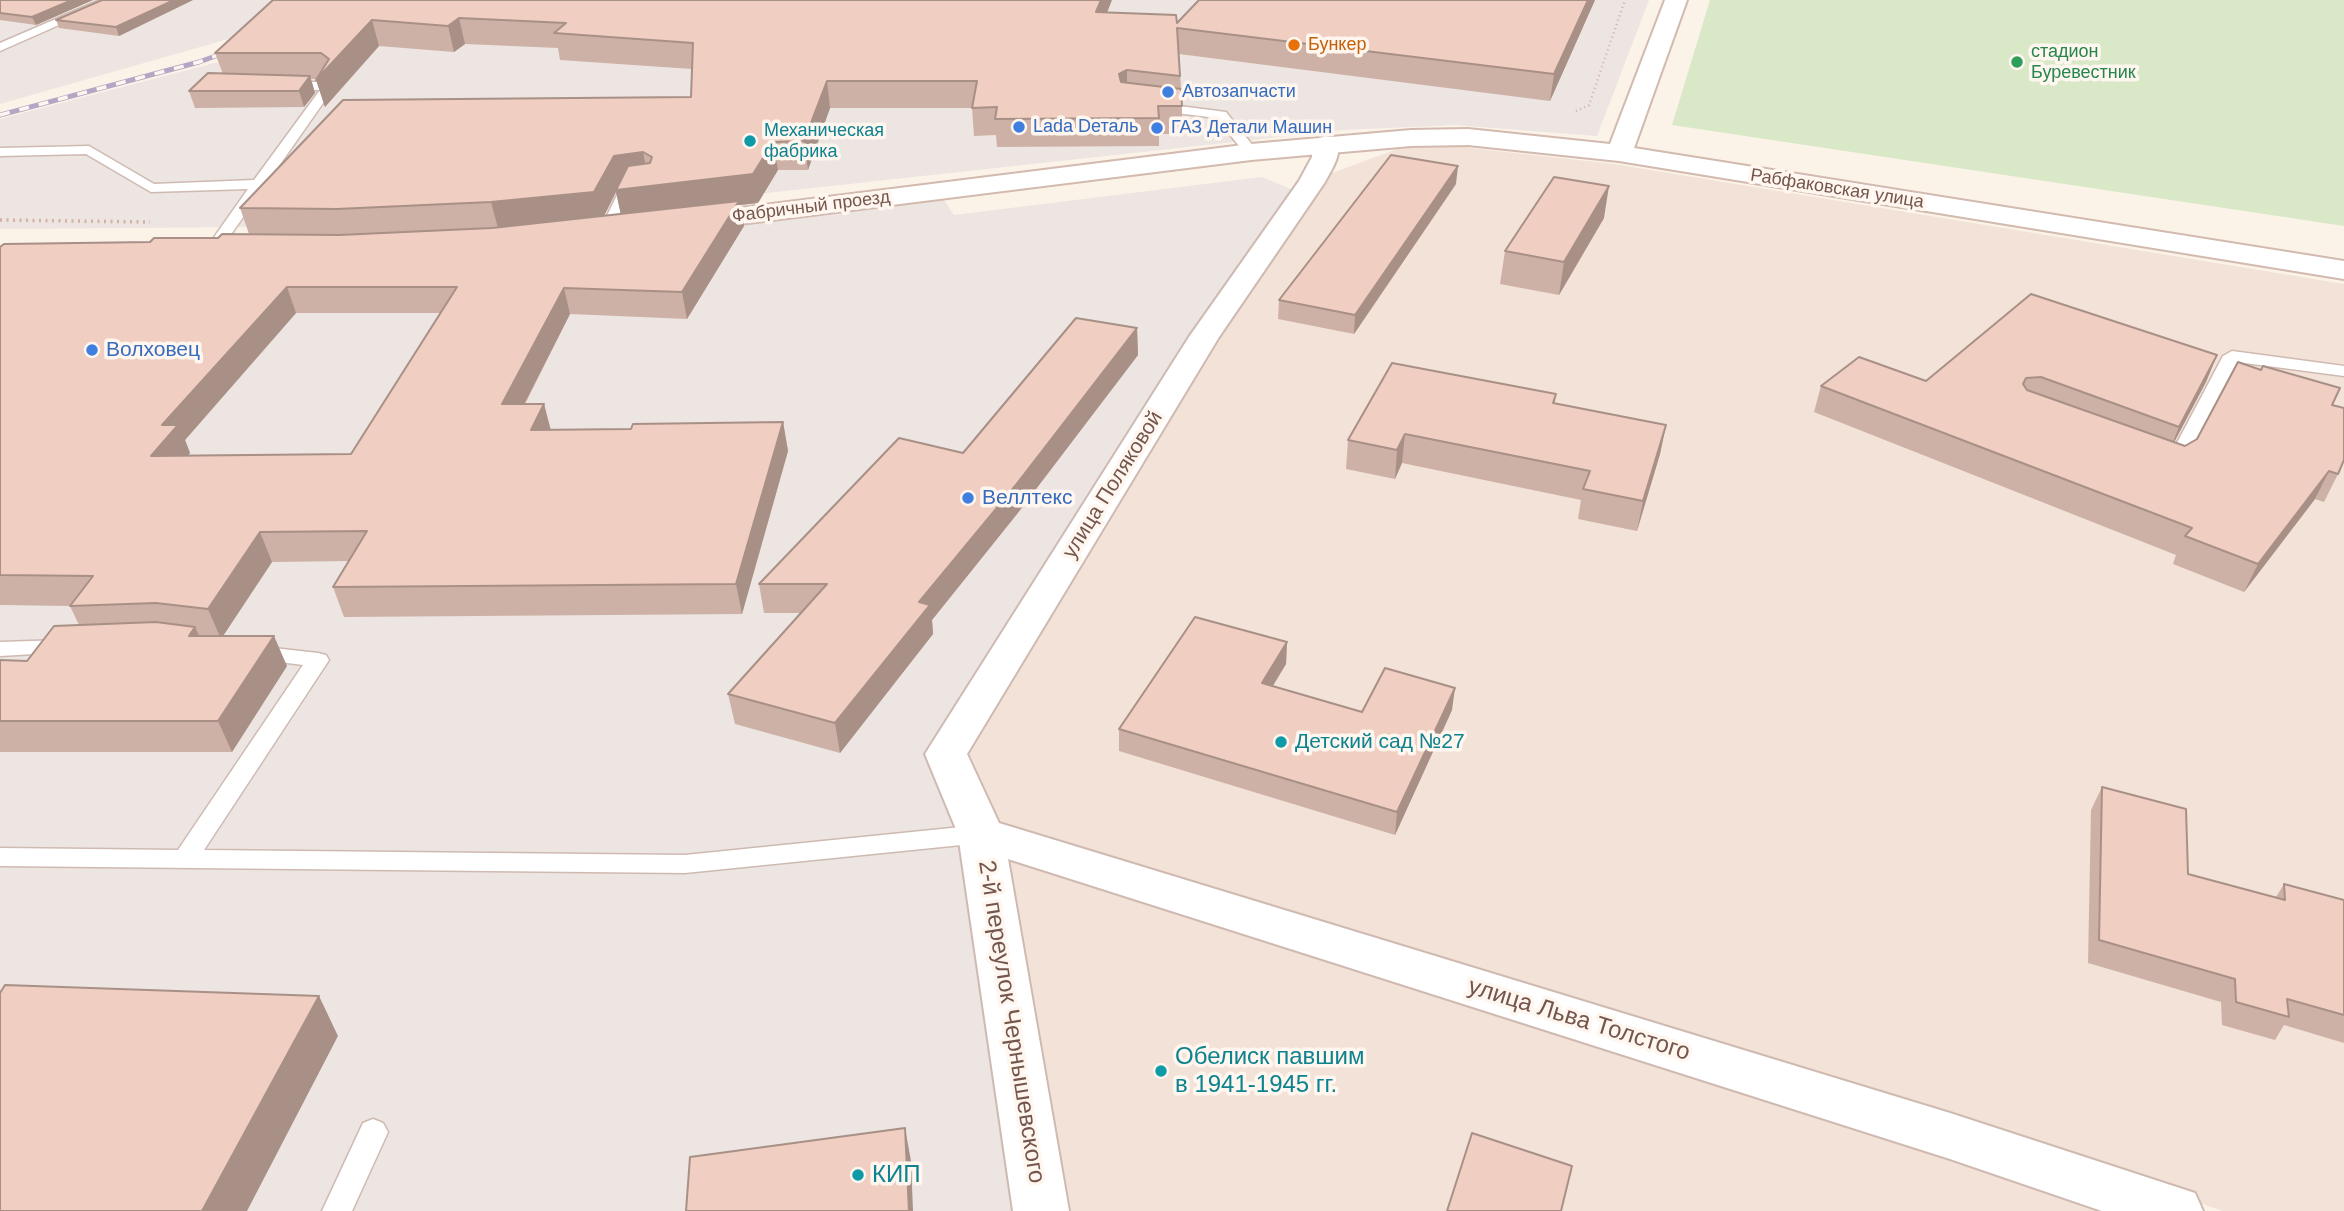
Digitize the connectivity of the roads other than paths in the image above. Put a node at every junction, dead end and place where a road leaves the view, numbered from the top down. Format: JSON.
{"nodes":[{"id":1,"x":110,"y":0,"type":"edge"},
{"id":2,"x":1676,"y":0,"type":"edge"},
{"id":3,"x":0,"y":47,"type":"edge"},
{"id":4,"x":275,"y":86,"type":"edge"},
{"id":5,"x":1140,"y":105,"type":"edge"},
{"id":6,"x":1326,"y":144,"type":"junction"},
{"id":7,"x":0,"y":152,"type":"edge"},
{"id":8,"x":1251,"y":152,"type":"junction"},
{"id":9,"x":1619,"y":153,"type":"junction"},
{"id":10,"x":257,"y":184,"type":"junction"},
{"id":11,"x":649,"y":188,"type":"edge"},
{"id":12,"x":607,"y":232,"type":"junction"},
{"id":13,"x":580,"y":235,"type":"edge"},
{"id":14,"x":215,"y":250,"type":"edge"},
{"id":15,"x":2344,"y":270,"type":"edge"},
{"id":16,"x":2344,"y":371,"type":"edge"},
{"id":17,"x":2149,"y":456,"type":"edge"},
{"id":18,"x":78,"y":646,"type":"edge"},
{"id":19,"x":0,"y":649,"type":"edge"},
{"id":20,"x":237,"y":650,"type":"edge"},
{"id":21,"x":981,"y":834,"type":"junction"},
{"id":22,"x":0,"y":857,"type":"edge"},
{"id":23,"x":185,"y":859,"type":"junction"},
{"id":24,"x":373,"y":1132,"type":"dead end"},
{"id":25,"x":337,"y":1211,"type":"edge"},
{"id":26,"x":1041,"y":1211,"type":"edge"},
{"id":27,"x":2175,"y":1211,"type":"edge"}],
"edges":[{"from":1,"to":3,"type":"lane"},
{"from":2,"to":9,"type":"main road"},
{"from":4,"to":10,"type":"lane"},
{"from":5,"to":8,"type":"lane"},
{"from":6,"to":8,"type":"main road","name":"Фабричный проезд"},
{"from":6,"to":9,"type":"main road","name":"Рабфаковская улица"},
{"from":6,"to":21,"type":"main road","name":"улица Поляковой"},
{"from":7,"to":10,"type":"lane"},
{"from":8,"to":12,"type":"main road","name":"Фабричный проезд"},
{"from":9,"to":15,"type":"main road","name":"Рабфаковская улица"},
{"from":10,"to":14,"type":"lane"},
{"from":11,"to":12,"type":"lane"},
{"from":12,"to":13,"type":"main road","name":"Фабричный проезд"},
{"from":16,"to":17,"type":"lane"},
{"from":18,"to":19,"type":"lane"},
{"from":20,"to":23,"type":"lane"},
{"from":21,"to":23,"type":"lane"},
{"from":21,"to":26,"type":"main road","name":"2-й переулок Чернышевского"},
{"from":21,"to":27,"type":"main road","name":"улица Льва Толстого"},
{"from":22,"to":23,"type":"lane"},
{"from":24,"to":25,"type":"lane"}]}
